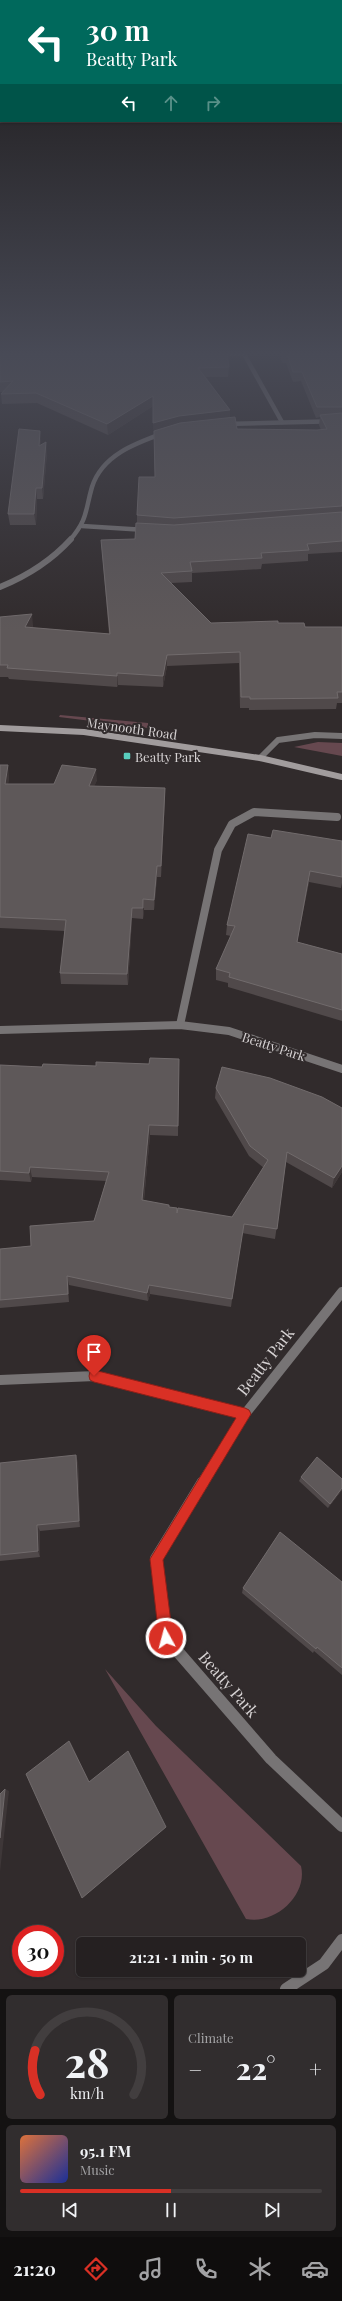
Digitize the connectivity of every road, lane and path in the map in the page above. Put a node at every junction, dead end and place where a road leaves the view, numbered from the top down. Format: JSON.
{"nodes":[{"id":1,"x":133,"y":445,"type":"edge"},
{"id":2,"x":82,"y":526,"type":"junction"},
{"id":3,"x":153,"y":531,"type":"edge"},
{"id":4,"x":0,"y":587,"type":"edge"},
{"id":5,"x":0,"y":728,"type":"edge"},
{"id":6,"x":342,"y":736,"type":"edge"},
{"id":7,"x":260,"y":758,"type":"junction"},
{"id":8,"x":342,"y":777,"type":"edge"},
{"id":9,"x":337,"y":817,"type":"dead end"},
{"id":10,"x":180,"y":1025,"type":"junction"},
{"id":11,"x":0,"y":1030,"type":"edge"},
{"id":12,"x":342,"y":1069,"type":"edge"},
{"id":13,"x":342,"y":1292,"type":"edge"},
{"id":14,"x":0,"y":1380,"type":"edge"},
{"id":15,"x":245,"y":1414,"type":"junction"},
{"id":16,"x":342,"y":1826,"type":"edge"},
{"id":17,"x":342,"y":1940,"type":"edge"},
{"id":18,"x":286,"y":1989,"type":"edge"}],
"edges":[{"from":1,"to":2,"type":"street"},
{"from":2,"to":3,"type":"street"},
{"from":2,"to":4,"type":"street"},
{"from":5,"to":7,"type":"main road","name":"Maynooth Road"},
{"from":6,"to":7,"type":"street"},
{"from":7,"to":8,"type":"main road","name":"Maynooth Road"},
{"from":9,"to":10,"type":"street"},
{"from":10,"to":11,"type":"street","name":"Beatty Park"},
{"from":10,"to":12,"type":"street","name":"Beatty Park"},
{"from":13,"to":15,"type":"street","name":"Beatty Park"},
{"from":14,"to":15,"type":"street","name":"Beatty Park"},
{"from":15,"to":16,"type":"street","name":"Beatty Park"},
{"from":17,"to":18,"type":"street"}]}
